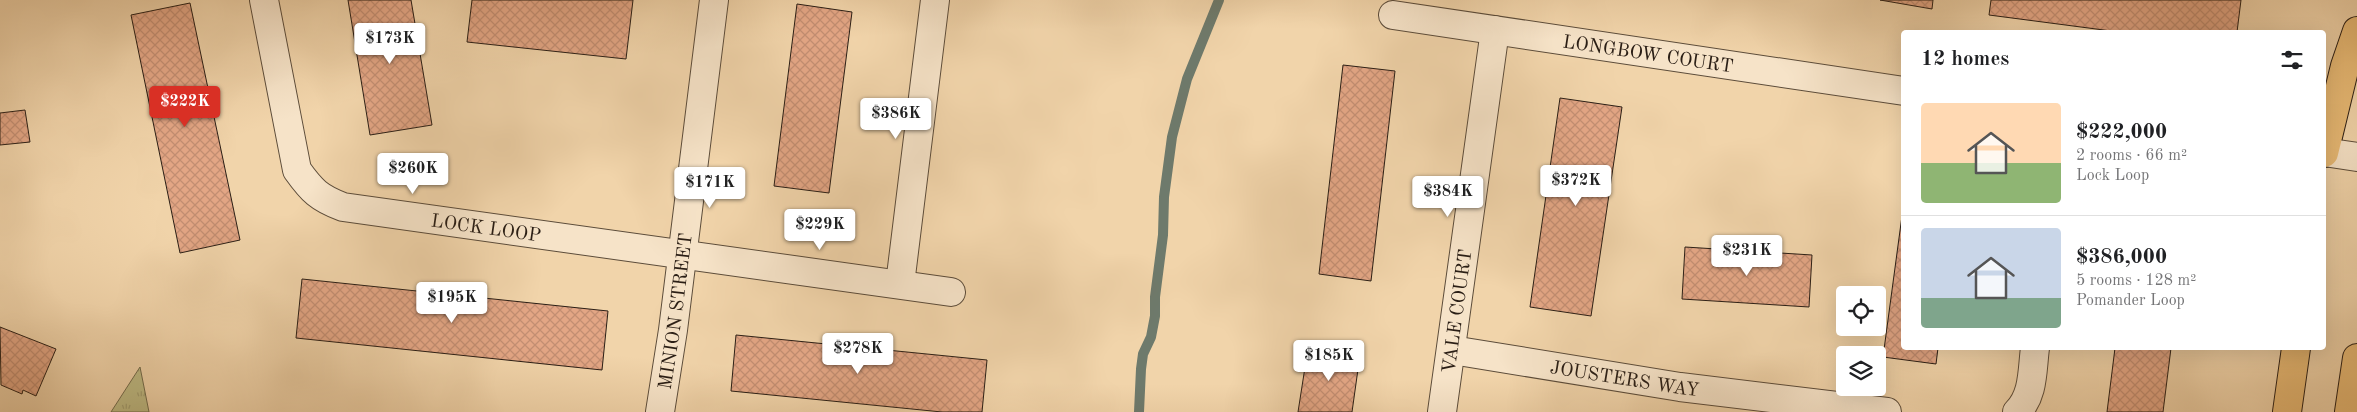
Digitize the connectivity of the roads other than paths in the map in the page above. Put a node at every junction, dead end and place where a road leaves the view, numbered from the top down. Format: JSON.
{"nodes":[{"id":1,"x":264,"y":0,"type":"edge"},
{"id":2,"x":714,"y":0,"type":"edge"},
{"id":3,"x":934,"y":0,"type":"edge"},
{"id":4,"x":1393,"y":15,"type":"dead end"},
{"id":5,"x":1496,"y":30,"type":"junction"},
{"id":6,"x":2357,"y":31,"type":"edge"},
{"id":7,"x":1901,"y":91,"type":"edge"},
{"id":8,"x":2326,"y":145,"type":"edge"},
{"id":9,"x":2326,"y":153,"type":"edge"},
{"id":10,"x":2357,"y":157,"type":"edge"},
{"id":11,"x":683,"y":253,"type":"junction"},
{"id":12,"x":900,"y":284,"type":"junction"},
{"id":13,"x":952,"y":292,"type":"dead end"},
{"id":14,"x":1452,"y":350,"type":"junction"},
{"id":15,"x":2035,"y":350,"type":"edge"},
{"id":16,"x":2296,"y":350,"type":"edge"},
{"id":17,"x":2357,"y":358,"type":"edge"},
{"id":18,"x":660,"y":412,"type":"edge"},
{"id":19,"x":1442,"y":412,"type":"edge"},
{"id":20,"x":1887,"y":412,"type":"edge"},
{"id":21,"x":2017,"y":412,"type":"edge"},
{"id":22,"x":2287,"y":412,"type":"edge"},
{"id":23,"x":2349,"y":412,"type":"edge"}],
"edges":[{"from":1,"to":11,"type":"street","name":"LOCK LOOP"},
{"from":2,"to":11,"type":"street","name":"MINION STREET"},
{"from":3,"to":12,"type":"street"},
{"from":4,"to":5,"type":"street","name":"LONGBOW COURT"},
{"from":5,"to":7,"type":"street","name":"LONGBOW COURT"},
{"from":5,"to":14,"type":"street","name":"VALE COURT"},
{"from":6,"to":8,"type":"main road"},
{"from":9,"to":10,"type":"street"},
{"from":11,"to":12,"type":"street","name":"LOCK LOOP"},
{"from":11,"to":18,"type":"street","name":"MINION STREET"},
{"from":12,"to":13,"type":"street","name":"LOCK LOOP"},
{"from":14,"to":19,"type":"street","name":"VALE COURT"},
{"from":14,"to":20,"type":"street","name":"JOUSTERS WAY"},
{"from":15,"to":21,"type":"street"},
{"from":16,"to":22,"type":"main road"},
{"from":17,"to":23,"type":"main road"}]}
